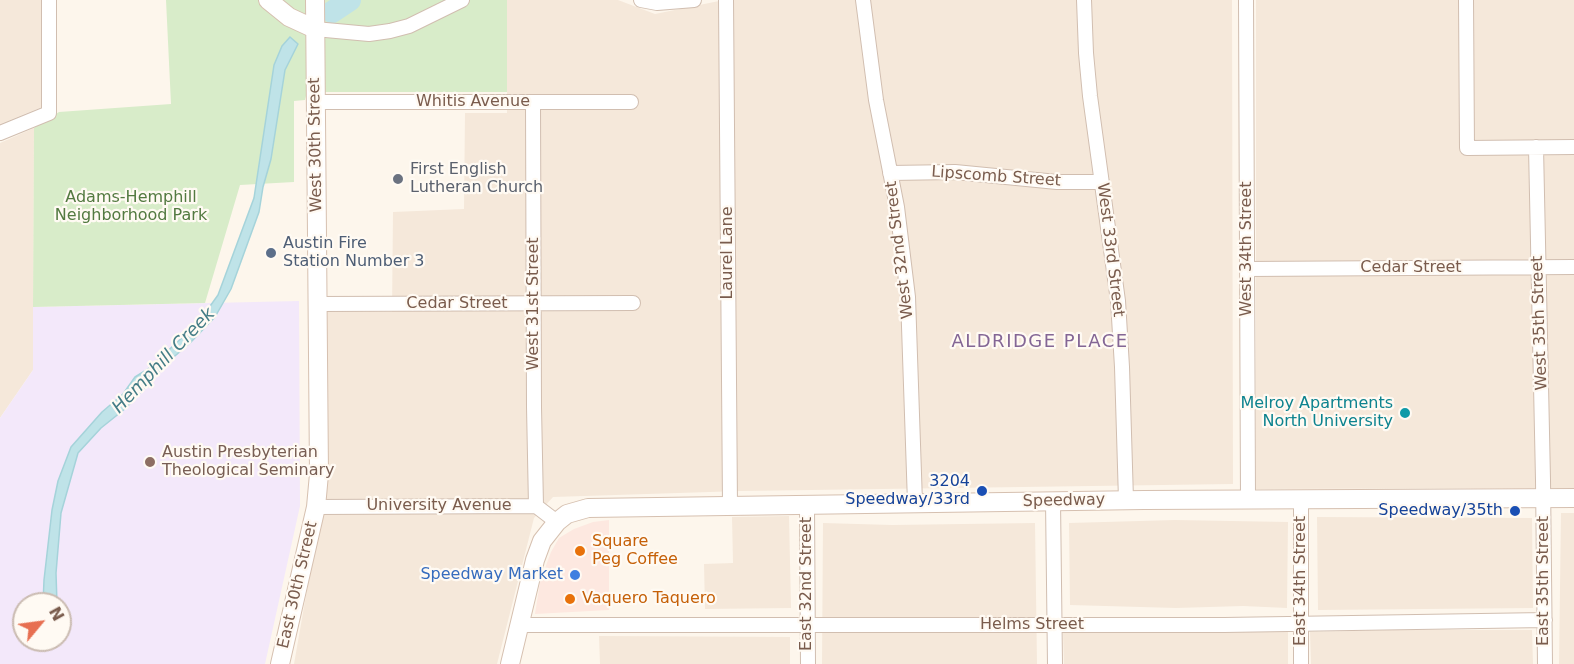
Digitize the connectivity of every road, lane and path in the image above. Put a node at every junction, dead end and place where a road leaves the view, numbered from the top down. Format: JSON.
{"nodes":[{"id":1,"x":49,"y":0,"type":"edge"},
{"id":2,"x":268,"y":0,"type":"edge"},
{"id":3,"x":315,"y":0,"type":"edge"},
{"id":4,"x":462,"y":0,"type":"edge"},
{"id":5,"x":641,"y":0,"type":"edge"},
{"id":6,"x":694,"y":0,"type":"edge"},
{"id":7,"x":726,"y":0,"type":"edge"},
{"id":8,"x":863,"y":0,"type":"edge"},
{"id":9,"x":1084,"y":0,"type":"edge"},
{"id":10,"x":1246,"y":0,"type":"edge"},
{"id":11,"x":1466,"y":0,"type":"edge"},
{"id":12,"x":315,"y":29,"type":"junction"},
{"id":13,"x":315,"y":102,"type":"junction"},
{"id":14,"x":631,"y":102,"type":"dead end"},
{"id":15,"x":533,"y":103,"type":"junction"},
{"id":16,"x":0,"y":133,"type":"edge"},
{"id":17,"x":1536,"y":147,"type":"junction"},
{"id":18,"x":1574,"y":147,"type":"edge"},
{"id":19,"x":890,"y":173,"type":"junction"},
{"id":20,"x":1102,"y":182,"type":"junction"},
{"id":21,"x":1574,"y":267,"type":"edge"},
{"id":22,"x":1247,"y":268,"type":"junction"},
{"id":23,"x":1538,"y":268,"type":"junction"},
{"id":24,"x":535,"y":303,"type":"junction"},
{"id":25,"x":633,"y":303,"type":"dead end"},
{"id":26,"x":317,"y":304,"type":"junction"},
{"id":27,"x":1544,"y":498,"type":"junction"},
{"id":28,"x":1574,"y":498,"type":"edge"},
{"id":29,"x":1248,"y":499,"type":"junction"},
{"id":30,"x":1301,"y":499,"type":"junction"},
{"id":31,"x":1126,"y":500,"type":"junction"},
{"id":32,"x":1053,"y":501,"type":"junction"},
{"id":33,"x":915,"y":502,"type":"junction"},
{"id":34,"x":807,"y":504,"type":"junction"},
{"id":35,"x":536,"y":506,"type":"junction"},
{"id":36,"x":729,"y":506,"type":"junction"},
{"id":37,"x":316,"y":507,"type":"junction"},
{"id":38,"x":557,"y":522,"type":"junction"},
{"id":39,"x":1545,"y":620,"type":"junction"},
{"id":40,"x":1301,"y":623,"type":"junction"},
{"id":41,"x":520,"y":625,"type":"junction"},
{"id":42,"x":807,"y":625,"type":"junction"},
{"id":43,"x":1054,"y":625,"type":"junction"},
{"id":44,"x":280,"y":664,"type":"edge"},
{"id":45,"x":510,"y":664,"type":"edge"},
{"id":46,"x":808,"y":664,"type":"edge"},
{"id":47,"x":1055,"y":664,"type":"edge"},
{"id":48,"x":1301,"y":664,"type":"edge"},
{"id":49,"x":1545,"y":664,"type":"edge"}],
"edges":[{"from":1,"to":16,"type":"street"},
{"from":2,"to":12,"type":"street"},
{"from":3,"to":12,"type":"street","name":"West 30th Street"},
{"from":4,"to":12,"type":"street"},
{"from":5,"to":6,"type":"street"},
{"from":7,"to":36,"type":"street","name":"Laurel Lane"},
{"from":8,"to":19,"type":"street","name":"West 32nd Street"},
{"from":9,"to":20,"type":"street","name":"West 33rd Street"},
{"from":10,"to":22,"type":"street","name":"West 34th Street"},
{"from":11,"to":17,"type":"street"},
{"from":12,"to":13,"type":"street","name":"West 30th Street"},
{"from":13,"to":15,"type":"street","name":"Whitis Avenue"},
{"from":13,"to":26,"type":"street","name":"West 30th Street"},
{"from":14,"to":15,"type":"street","name":"Whitis Avenue"},
{"from":15,"to":24,"type":"street","name":"West 31st Street"},
{"from":17,"to":18,"type":"street"},
{"from":17,"to":23,"type":"street","name":"West 35th Street"},
{"from":19,"to":20,"type":"street","name":"Lipscomb Street"},
{"from":19,"to":33,"type":"street","name":"West 32nd Street"},
{"from":20,"to":31,"type":"street","name":"West 33rd Street"},
{"from":21,"to":23,"type":"street","name":"Cedar Street"},
{"from":22,"to":23,"type":"street","name":"Cedar Street"},
{"from":22,"to":29,"type":"street","name":"West 34th Street"},
{"from":23,"to":27,"type":"street","name":"West 35th Street"},
{"from":24,"to":25,"type":"street","name":"Cedar Street"},
{"from":24,"to":26,"type":"street","name":"Cedar Street"},
{"from":24,"to":35,"type":"street","name":"West 31st Street"},
{"from":26,"to":37,"type":"street","name":"West 30th Street"},
{"from":27,"to":28,"type":"street","name":"Speedway"},
{"from":27,"to":30,"type":"street","name":"Speedway"},
{"from":27,"to":39,"type":"street","name":"East 35th Street"},
{"from":29,"to":30,"type":"street","name":"Speedway"},
{"from":29,"to":31,"type":"street","name":"Speedway"},
{"from":30,"to":40,"type":"street","name":"East 34th Street"},
{"from":31,"to":32,"type":"street","name":"Speedway"},
{"from":32,"to":33,"type":"street","name":"Speedway"},
{"from":32,"to":43,"type":"street"},
{"from":33,"to":34,"type":"street","name":"Speedway"},
{"from":34,"to":36,"type":"street","name":"Speedway"},
{"from":34,"to":42,"type":"street","name":"East 32nd Street"},
{"from":35,"to":37,"type":"street","name":"University Avenue"},
{"from":35,"to":38,"type":"street"},
{"from":36,"to":38,"type":"street","name":"Speedway"},
{"from":37,"to":44,"type":"street","name":"East 30th Street"},
{"from":38,"to":41,"type":"street"},
{"from":39,"to":40,"type":"street","name":"Helms Street"},
{"from":39,"to":49,"type":"street","name":"East 35th Street"},
{"from":40,"to":43,"type":"street","name":"Helms Street"},
{"from":40,"to":48,"type":"street","name":"East 34th Street"},
{"from":41,"to":42,"type":"street","name":"Helms Street"},
{"from":41,"to":45,"type":"street"},
{"from":42,"to":43,"type":"street","name":"Helms Street"},
{"from":42,"to":46,"type":"street","name":"East 32nd Street"},
{"from":43,"to":47,"type":"street"}]}
